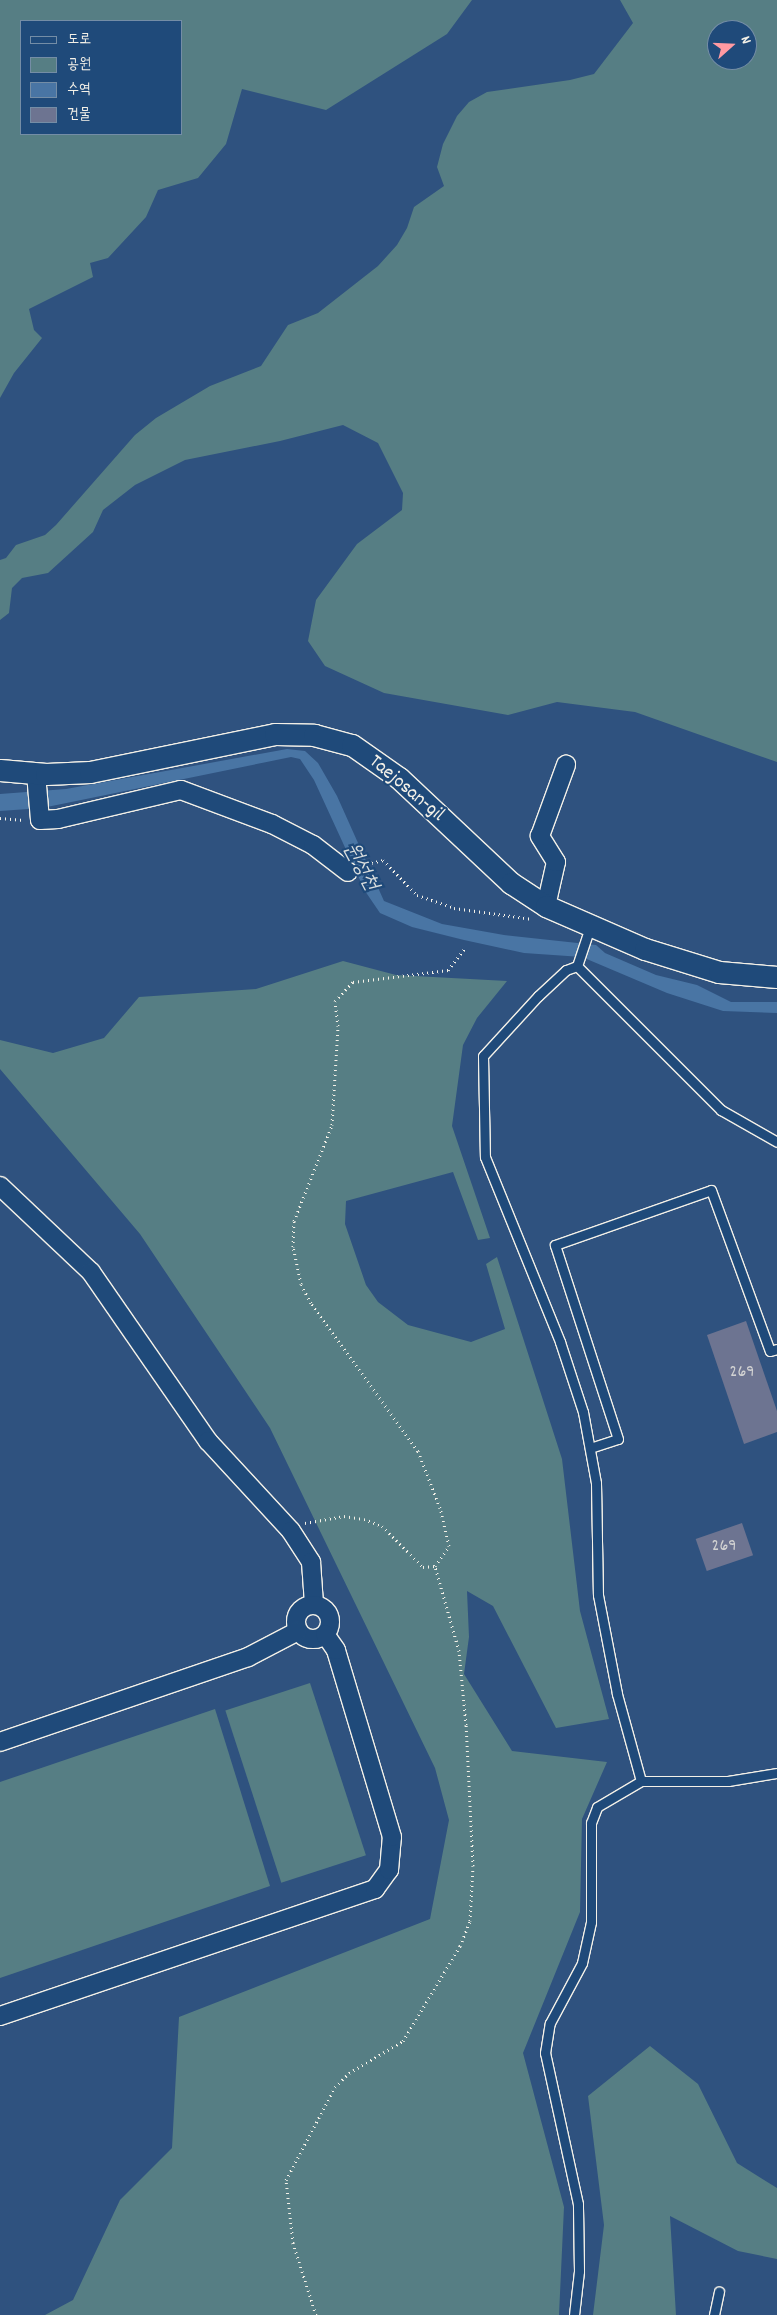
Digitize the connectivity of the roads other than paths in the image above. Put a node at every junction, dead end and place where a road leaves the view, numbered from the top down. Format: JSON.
{"nodes":[{"id":1,"x":566,"y":766,"type":"dead end"},
{"id":2,"x":0,"y":770,"type":"edge"},
{"id":3,"x":37,"y":780,"type":"junction"},
{"id":4,"x":348,"y":872,"type":"dead end"},
{"id":5,"x":541,"y":913,"type":"junction"},
{"id":6,"x":587,"y":932,"type":"junction"},
{"id":7,"x":578,"y":963,"type":"junction"},
{"id":8,"x":777,"y":977,"type":"edge"},
{"id":9,"x":777,"y":1142,"type":"edge"},
{"id":10,"x":0,"y":1186,"type":"edge"},
{"id":11,"x":777,"y":1349,"type":"edge"},
{"id":12,"x":590,"y":1448,"type":"junction"},
{"id":13,"x":314,"y":1604,"type":"junction"},
{"id":14,"x":298,"y":1631,"type":"junction"},
{"id":15,"x":325,"y":1634,"type":"junction"},
{"id":16,"x":0,"y":1742,"type":"edge"},
{"id":17,"x":777,"y":1773,"type":"edge"},
{"id":18,"x":641,"y":1781,"type":"junction"},
{"id":19,"x":0,"y":2016,"type":"edge"},
{"id":20,"x":719,"y":2292,"type":"dead end"},
{"id":21,"x":574,"y":2315,"type":"edge"},
{"id":22,"x":714,"y":2315,"type":"edge"}],
"edges":[{"from":1,"to":5,"type":"street"},
{"from":2,"to":3,"type":"street","name":"Taejosan-gil"},
{"from":3,"to":4,"type":"street"},
{"from":3,"to":5,"type":"street","name":"Taejosan-gil"},
{"from":5,"to":6,"type":"street","name":"Taejosan-gil"},
{"from":6,"to":7,"type":"lane"},
{"from":6,"to":8,"type":"street","name":"Taejosan-gil"},
{"from":7,"to":9,"type":"lane"},
{"from":7,"to":12,"type":"lane"},
{"from":10,"to":13,"type":"street"},
{"from":11,"to":12,"type":"lane"},
{"from":12,"to":18,"type":"lane"},
{"from":13,"to":14,"type":"street"},
{"from":13,"to":15,"type":"street"},
{"from":14,"to":15,"type":"street"},
{"from":14,"to":16,"type":"street"},
{"from":15,"to":19,"type":"street"},
{"from":17,"to":18,"type":"lane"},
{"from":18,"to":21,"type":"lane"},
{"from":20,"to":22,"type":"lane"}]}
